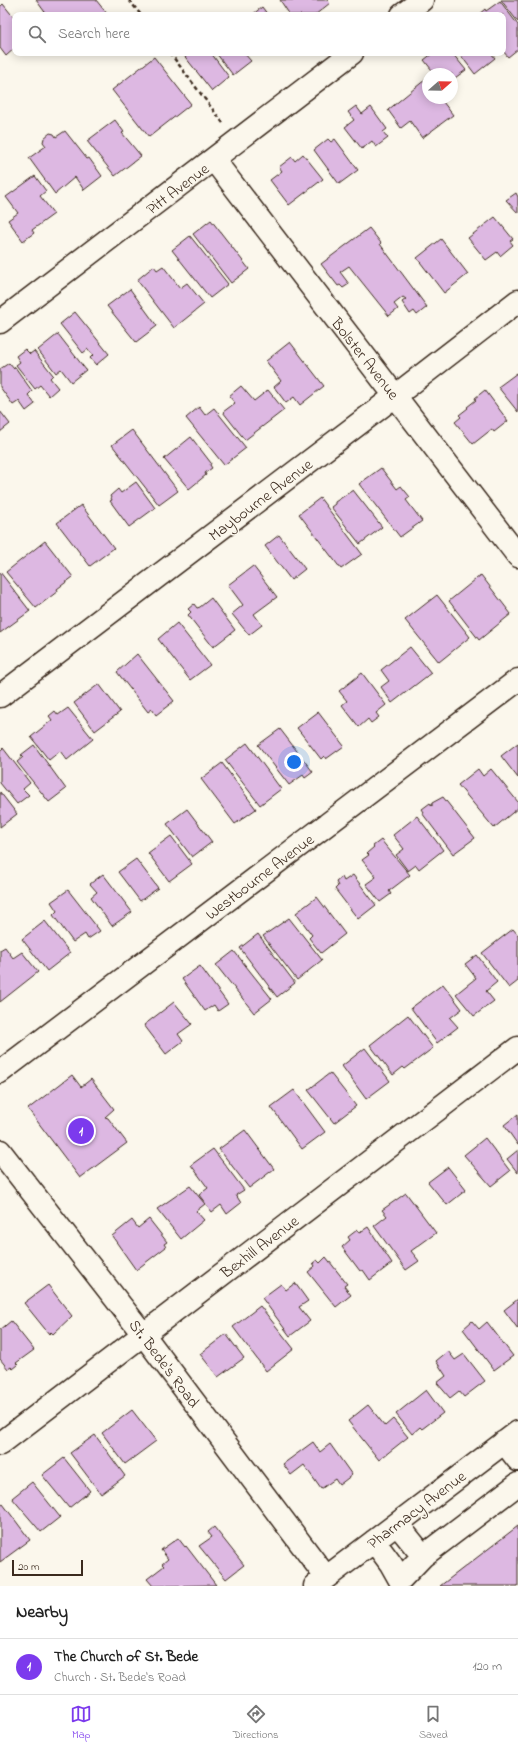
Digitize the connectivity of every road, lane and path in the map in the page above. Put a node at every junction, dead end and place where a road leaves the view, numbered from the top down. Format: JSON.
{"nodes":[{"id":1,"x":129,"y":0,"type":"edge"},
{"id":2,"x":422,"y":0,"type":"edge"},
{"id":3,"x":139,"y":12,"type":"edge"},
{"id":4,"x":406,"y":12,"type":"edge"},
{"id":5,"x":172,"y":56,"type":"edge"},
{"id":6,"x":348,"y":56,"type":"edge"},
{"id":7,"x":237,"y":141,"type":"junction"},
{"id":8,"x":214,"y":160,"type":"junction"},
{"id":9,"x":518,"y":301,"type":"edge"},
{"id":10,"x":0,"y":322,"type":"edge"},
{"id":11,"x":395,"y":396,"type":"junction"},
{"id":12,"x":518,"y":556,"type":"edge"},
{"id":13,"x":518,"y":680,"type":"edge"},
{"id":14,"x":0,"y":696,"type":"edge"},
{"id":15,"x":518,"y":1048,"type":"edge"},
{"id":16,"x":0,"y":1072,"type":"edge"},
{"id":17,"x":0,"y":1151,"type":"edge"},
{"id":18,"x":143,"y":1334,"type":"junction"},
{"id":19,"x":511,"y":1437,"type":"edge"},
{"id":20,"x":0,"y":1444,"type":"edge"},
{"id":21,"x":518,"y":1460,"type":"edge"},
{"id":22,"x":518,"y":1484,"type":"edge"},
{"id":23,"x":397,"y":1524,"type":"junction"},
{"id":24,"x":374,"y":1541,"type":"junction"},
{"id":25,"x":422,"y":1556,"type":"junction"},
{"id":26,"x":320,"y":1582,"type":"edge"},
{"id":27,"x":399,"y":1583,"type":"edge"}],
"edges":[{"from":1,"to":3,"type":"path"},
{"from":2,"to":4,"type":"street"},
{"from":5,"to":7,"type":"path"},
{"from":6,"to":7,"type":"street","name":"Pitt Avenue"},
{"from":7,"to":8,"type":"street","name":"Pitt Avenue"},
{"from":8,"to":10,"type":"street","name":"Pitt Avenue"},
{"from":8,"to":11,"type":"street","name":"Bolster Avenue"},
{"from":9,"to":11,"type":"street","name":"Maybourne Avenue"},
{"from":11,"to":12,"type":"street","name":"Bolster Avenue"},
{"from":11,"to":14,"type":"street","name":"Maybourne Avenue"},
{"from":13,"to":16,"type":"street","name":"Westbourne Avenue"},
{"from":15,"to":18,"type":"street","name":"Bexhill Avenue"},
{"from":17,"to":18,"type":"street","name":"St. Bede's Road"},
{"from":18,"to":20,"type":"street","name":"Bexhill Avenue"},
{"from":18,"to":26,"type":"street","name":"St. Bede's Road"},
{"from":19,"to":21,"type":"street"},
{"from":19,"to":23,"type":"street","name":"Pharmacy Avenue"},
{"from":22,"to":25,"type":"street"},
{"from":23,"to":24,"type":"street","name":"Pharmacy Avenue"},
{"from":23,"to":25,"type":"street"},
{"from":24,"to":26,"type":"street","name":"Pharmacy Avenue"},
{"from":24,"to":27,"type":"street"},
{"from":25,"to":27,"type":"street"}]}
